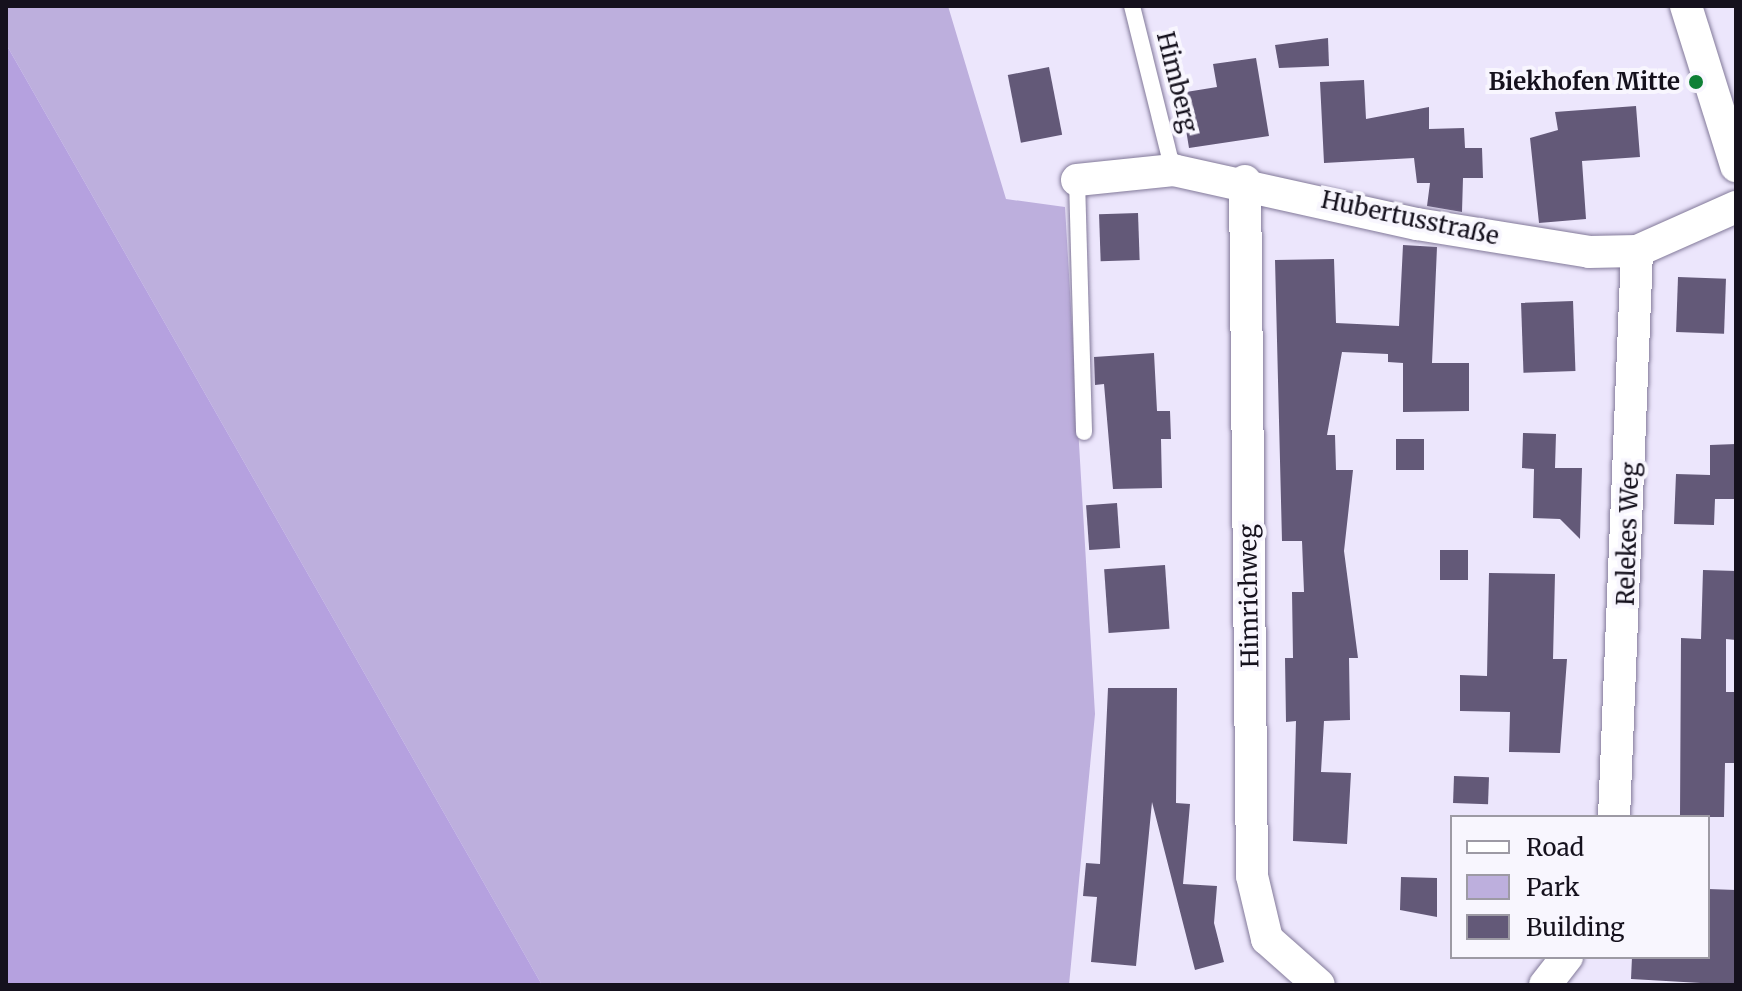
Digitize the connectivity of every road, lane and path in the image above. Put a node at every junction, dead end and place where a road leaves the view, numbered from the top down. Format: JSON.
{"nodes":[{"id":1,"x":1132,"y":6,"type":"edge"},
{"id":2,"x":1686,"y":6,"type":"edge"},
{"id":3,"x":1736,"y":166,"type":"edge"},
{"id":4,"x":1173,"y":170,"type":"junction"},
{"id":5,"x":1077,"y":180,"type":"joint"},
{"id":6,"x":1245,"y":181,"type":"junction"},
{"id":7,"x":1736,"y":207,"type":"edge"},
{"id":8,"x":1637,"y":251,"type":"junction"},
{"id":9,"x":1084,"y":432,"type":"dead end"},
{"id":10,"x":1614,"y":815,"type":"edge"},
{"id":11,"x":1565,"y":959,"type":"edge"},
{"id":12,"x":1319,"y":985,"type":"edge"},
{"id":13,"x":1545,"y":985,"type":"edge"}],
"edges":[{"from":1,"to":4,"type":"lane","name":"Himberg"},
{"from":2,"to":3,"type":"street"},
{"from":4,"to":5,"type":"street","name":"Hubertusstraße"},
{"from":4,"to":6,"type":"street","name":"Hubertusstraße"},
{"from":5,"to":9,"type":"lane"},
{"from":6,"to":8,"type":"street","name":"Hubertusstraße"},
{"from":6,"to":12,"type":"street","name":"Himrichweg"},
{"from":7,"to":8,"type":"street","name":"Hubertusstraße"},
{"from":8,"to":10,"type":"street","name":"Relekes Weg"},
{"from":11,"to":13,"type":"street"}]}
